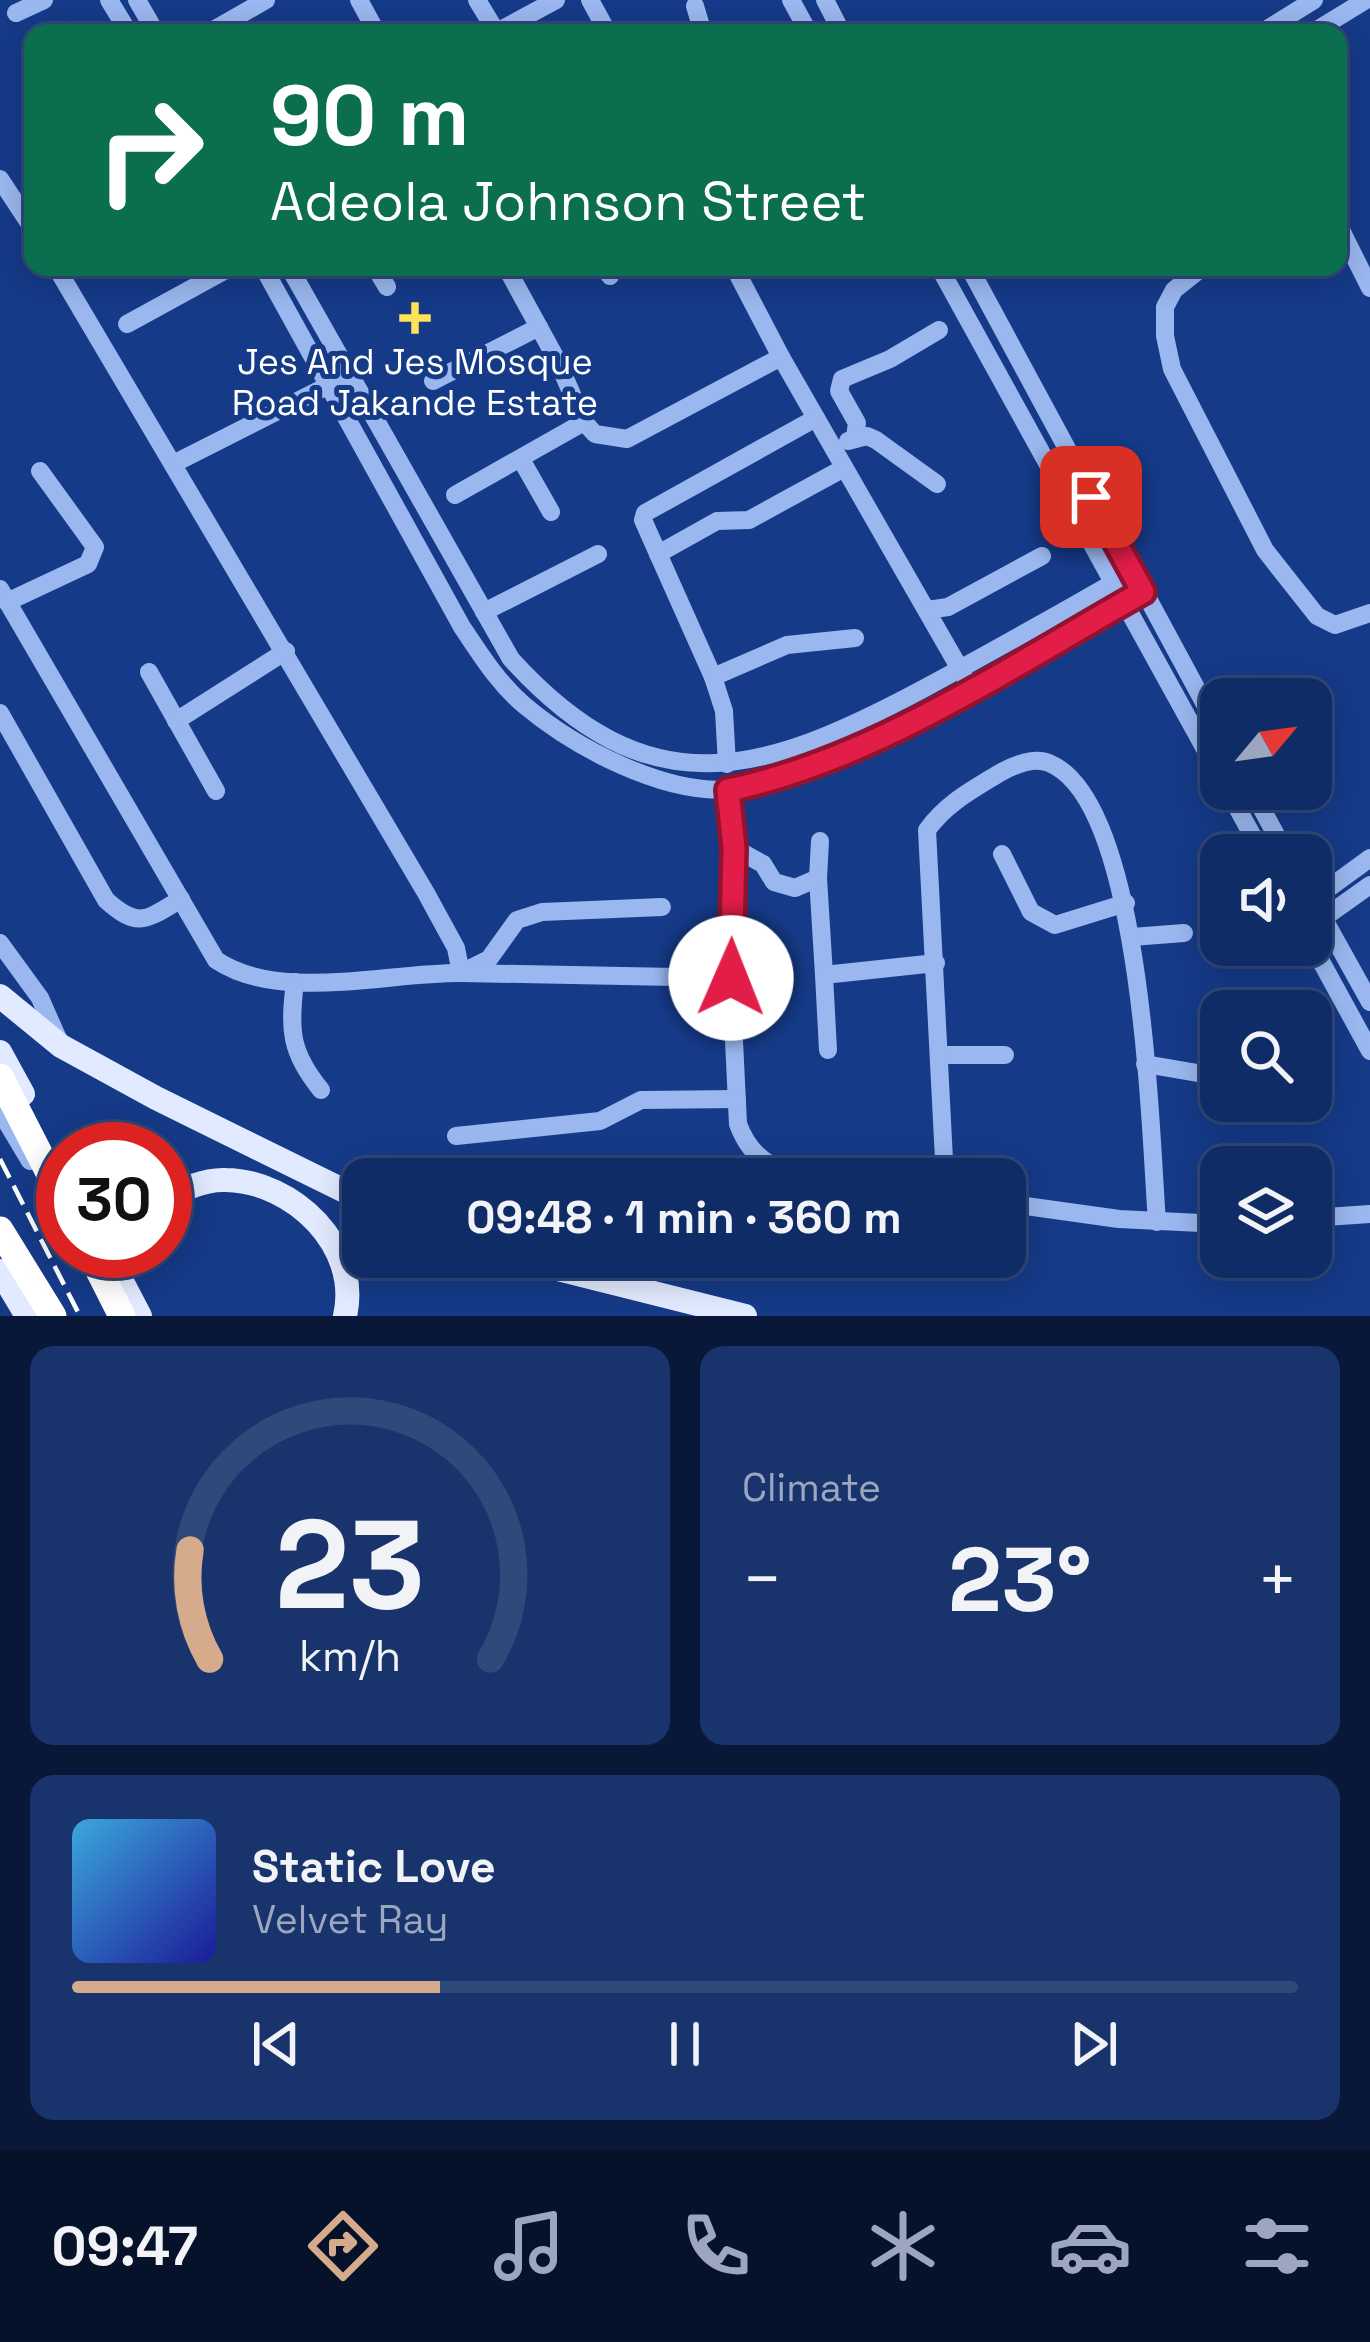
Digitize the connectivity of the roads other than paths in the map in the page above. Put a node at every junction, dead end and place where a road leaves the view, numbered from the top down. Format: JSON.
{"nodes":[{"id":1,"x":44,"y":0,"type":"edge"},
{"id":2,"x":266,"y":0,"type":"edge"},
{"id":3,"x":556,"y":0,"type":"edge"},
{"id":4,"x":1314,"y":0,"type":"edge"},
{"id":5,"x":1366,"y":0,"type":"edge"},
{"id":6,"x":695,"y":6,"type":"dead end"},
{"id":7,"x":16,"y":13,"type":"dead end"},
{"id":8,"x":224,"y":24,"type":"edge"},
{"id":9,"x":513,"y":24,"type":"edge"},
{"id":10,"x":700,"y":24,"type":"edge"},
{"id":11,"x":1275,"y":24,"type":"edge"},
{"id":12,"x":1327,"y":24,"type":"edge"},
{"id":13,"x":0,"y":179,"type":"edge"},
{"id":14,"x":24,"y":215,"type":"edge"},
{"id":15,"x":1347,"y":242,"type":"edge"},
{"id":16,"x":61,"y":276,"type":"edge"},
{"id":17,"x":215,"y":276,"type":"edge"},
{"id":18,"x":268,"y":276,"type":"edge"},
{"id":19,"x":301,"y":276,"type":"edge"},
{"id":20,"x":381,"y":276,"type":"edge"},
{"id":21,"x":511,"y":276,"type":"edge"},
{"id":22,"x":739,"y":276,"type":"edge"},
{"id":23,"x":944,"y":276,"type":"edge"},
{"id":24,"x":974,"y":276,"type":"edge"},
{"id":25,"x":1192,"y":276,"type":"edge"},
{"id":26,"x":387,"y":286,"type":"dead end"},
{"id":27,"x":1370,"y":288,"type":"edge"},
{"id":28,"x":784,"y":311,"type":"dead end"},
{"id":29,"x":763,"y":323,"type":"junction"},
{"id":30,"x":127,"y":324,"type":"dead end"},
{"id":31,"x":539,"y":327,"type":"junction"},
{"id":32,"x":939,"y":330,"type":"dead end"},
{"id":33,"x":782,"y":357,"type":"junction"},
{"id":34,"x":349,"y":375,"type":"junction"},
{"id":35,"x":433,"y":381,"type":"dead end"},
{"id":36,"x":329,"y":386,"type":"junction"},
{"id":37,"x":816,"y":418,"type":"junction"},
{"id":38,"x":584,"y":422,"type":"junction"},
{"id":39,"x":856,"y":437,"type":"junction"},
{"id":40,"x":833,"y":449,"type":"junction"},
{"id":41,"x":522,"y":461,"type":"junction"},
{"id":42,"x":175,"y":463,"type":"junction"},
{"id":43,"x":844,"y":468,"type":"junction"},
{"id":44,"x":40,"y":471,"type":"dead end"},
{"id":45,"x":938,"y":484,"type":"dead end"},
{"id":46,"x":697,"y":485,"type":"junction"},
{"id":47,"x":455,"y":495,"type":"dead end"},
{"id":48,"x":551,"y":512,"type":"dead end"},
{"id":49,"x":717,"y":521,"type":"junction"},
{"id":50,"x":598,"y":554,"type":"dead end"},
{"id":51,"x":658,"y":554,"type":"junction"},
{"id":52,"x":1042,"y":556,"type":"dead end"},
{"id":53,"x":1132,"y":572,"type":"junction"},
{"id":54,"x":1113,"y":583,"type":"junction"},
{"id":55,"x":1143,"y":592,"type":"junction"},
{"id":56,"x":4,"y":596,"type":"edge"},
{"id":57,"x":1124,"y":603,"type":"junction"},
{"id":58,"x":927,"y":610,"type":"junction"},
{"id":59,"x":484,"y":612,"type":"junction"},
{"id":60,"x":1370,"y":613,"type":"edge"},
{"id":61,"x":855,"y":638,"type":"dead end"},
{"id":62,"x":286,"y":651,"type":"junction"},
{"id":63,"x":961,"y":669,"type":"junction"},
{"id":64,"x":149,"y":672,"type":"dead end"},
{"id":65,"x":713,"y":676,"type":"junction"},
{"id":66,"x":971,"y":688,"type":"junction"},
{"id":67,"x":1200,"y":696,"type":"edge"},
{"id":68,"x":0,"y":713,"type":"edge"},
{"id":69,"x":176,"y":721,"type":"junction"},
{"id":70,"x":1200,"y":740,"type":"edge"},
{"id":71,"x":727,"y":764,"type":"junction"},
{"id":72,"x":728,"y":790,"type":"junction"},
{"id":73,"x":216,"y":791,"type":"dead end"},
{"id":74,"x":820,"y":841,"type":"dead end"},
{"id":75,"x":734,"y":848,"type":"junction"},
{"id":76,"x":1002,"y":854,"type":"dead end"},
{"id":77,"x":1370,"y":858,"type":"edge"},
{"id":78,"x":818,"y":878,"type":"junction"},
{"id":79,"x":1332,"y":885,"type":"edge"},
{"id":80,"x":1370,"y":885,"type":"edge"},
{"id":81,"x":181,"y":899,"type":"junction"},
{"id":82,"x":1126,"y":903,"type":"junction"},
{"id":83,"x":662,"y":907,"type":"dead end"},
{"id":84,"x":1332,"y":913,"type":"edge"},
{"id":85,"x":1184,"y":933,"type":"dead end"},
{"id":86,"x":1132,"y":937,"type":"junction"},
{"id":87,"x":0,"y":943,"type":"edge"},
{"id":88,"x":1332,"y":944,"type":"edge"},
{"id":89,"x":936,"y":963,"type":"junction"},
{"id":90,"x":1323,"y":966,"type":"edge"},
{"id":91,"x":461,"y":973,"type":"junction"},
{"id":92,"x":824,"y":975,"type":"junction"},
{"id":93,"x":731,"y":978,"type":"junction"},
{"id":94,"x":295,"y":982,"type":"junction"},
{"id":95,"x":0,"y":996,"type":"edge"},
{"id":96,"x":1370,"y":1001,"type":"edge"},
{"id":97,"x":61,"y":1046,"type":"junction"},
{"id":98,"x":828,"y":1050,"type":"dead end"},
{"id":99,"x":0,"y":1052,"type":"edge"},
{"id":100,"x":1370,"y":1052,"type":"edge"},
{"id":101,"x":941,"y":1055,"type":"junction"},
{"id":102,"x":1004,"y":1055,"type":"dead end"},
{"id":103,"x":1145,"y":1064,"type":"junction"},
{"id":104,"x":1200,"y":1073,"type":"edge"},
{"id":105,"x":0,"y":1077,"type":"edge"},
{"id":106,"x":321,"y":1090,"type":"dead end"},
{"id":107,"x":737,"y":1099,"type":"junction"},
{"id":108,"x":0,"y":1111,"type":"edge"},
{"id":109,"x":37,"y":1122,"type":"edge"},
{"id":110,"x":456,"y":1136,"type":"dead end"},
{"id":111,"x":36,"y":1147,"type":"edge"},
{"id":112,"x":761,"y":1158,"type":"edge"},
{"id":113,"x":944,"y":1158,"type":"edge"},
{"id":114,"x":36,"y":1172,"type":"edge"},
{"id":115,"x":192,"y":1186,"type":"edge"},
{"id":116,"x":342,"y":1190,"type":"edge"},
{"id":117,"x":1026,"y":1206,"type":"edge"},
{"id":118,"x":0,"y":1210,"type":"edge"},
{"id":119,"x":1370,"y":1214,"type":"edge"},
{"id":120,"x":1332,"y":1217,"type":"edge"},
{"id":121,"x":1157,"y":1222,"type":"junction"},
{"id":122,"x":1200,"y":1223,"type":"edge"},
{"id":123,"x":0,"y":1230,"type":"edge"},
{"id":124,"x":0,"y":1271,"type":"edge"},
{"id":125,"x":101,"y":1278,"type":"edge"},
{"id":126,"x":123,"y":1278,"type":"edge"},
{"id":127,"x":594,"y":1278,"type":"edge"},
{"id":128,"x":0,"y":1281,"type":"edge"},
{"id":129,"x":23,"y":1309,"type":"edge"},
{"id":130,"x":56,"y":1316,"type":"edge"},
{"id":131,"x":122,"y":1316,"type":"edge"},
{"id":132,"x":140,"y":1316,"type":"edge"},
{"id":133,"x":345,"y":1316,"type":"edge"},
{"id":134,"x":745,"y":1316,"type":"edge"}],
"edges":[{"from":1,"to":7,"type":"street"},
{"from":2,"to":8,"type":"street"},
{"from":3,"to":9,"type":"street"},
{"from":4,"to":11,"type":"street"},
{"from":5,"to":12,"type":"street"},
{"from":6,"to":10,"type":"street"},
{"from":13,"to":14,"type":"street"},
{"from":15,"to":27,"type":"street"},
{"from":16,"to":42,"type":"street"},
{"from":17,"to":30,"type":"street"},
{"from":18,"to":36,"type":"street"},
{"from":19,"to":34,"type":"street"},
{"from":20,"to":26,"type":"street"},
{"from":21,"to":31,"type":"street"},
{"from":22,"to":29,"type":"street"},
{"from":23,"to":54,"type":"street"},
{"from":24,"to":53,"type":"street"},
{"from":25,"to":60,"type":"street"},
{"from":28,"to":29,"type":"street"},
{"from":29,"to":33,"type":"street"},
{"from":31,"to":35,"type":"street"},
{"from":31,"to":38,"type":"street"},
{"from":32,"to":39,"type":"street"},
{"from":33,"to":37,"type":"street"},
{"from":33,"to":38,"type":"street"},
{"from":34,"to":36,"type":"street"},
{"from":34,"to":59,"type":"street"},
{"from":36,"to":42,"type":"street"},
{"from":36,"to":72,"type":"street"},
{"from":37,"to":40,"type":"street"},
{"from":37,"to":46,"type":"street"},
{"from":38,"to":41,"type":"street"},
{"from":39,"to":40,"type":"street"},
{"from":39,"to":45,"type":"street"},
{"from":40,"to":43,"type":"street"},
{"from":41,"to":47,"type":"street"},
{"from":41,"to":48,"type":"street"},
{"from":42,"to":62,"type":"street"},
{"from":43,"to":49,"type":"street"},
{"from":43,"to":58,"type":"street"},
{"from":44,"to":56,"type":"street"},
{"from":46,"to":49,"type":"street"},
{"from":46,"to":51,"type":"street"},
{"from":49,"to":51,"type":"street"},
{"from":50,"to":59,"type":"street"},
{"from":51,"to":65,"type":"street"},
{"from":52,"to":58,"type":"street"},
{"from":53,"to":54,"type":"street"},
{"from":53,"to":55,"type":"street"},
{"from":54,"to":57,"type":"street"},
{"from":54,"to":63,"type":"street"},
{"from":55,"to":57,"type":"street"},
{"from":55,"to":67,"type":"street"},
{"from":56,"to":81,"type":"street"},
{"from":57,"to":66,"type":"street"},
{"from":57,"to":70,"type":"street"},
{"from":58,"to":63,"type":"street"},
{"from":59,"to":71,"type":"street"},
{"from":61,"to":65,"type":"street"},
{"from":62,"to":69,"type":"street"},
{"from":62,"to":91,"type":"street"},
{"from":63,"to":66,"type":"street"},
{"from":63,"to":71,"type":"street"},
{"from":64,"to":69,"type":"street"},
{"from":65,"to":71,"type":"street"},
{"from":66,"to":72,"type":"street"},
{"from":68,"to":81,"type":"street"},
{"from":69,"to":73,"type":"street"},
{"from":72,"to":75,"type":"street"},
{"from":74,"to":78,"type":"street"},
{"from":75,"to":78,"type":"street"},
{"from":75,"to":93,"type":"street"},
{"from":76,"to":82,"type":"street"},
{"from":77,"to":79,"type":"street"},
{"from":78,"to":92,"type":"street"},
{"from":80,"to":84,"type":"street"},
{"from":81,"to":94,"type":"street"},
{"from":82,"to":86,"type":"street"},
{"from":82,"to":89,"type":"street"},
{"from":83,"to":91,"type":"street"},
{"from":85,"to":86,"type":"street"},
{"from":86,"to":103,"type":"street"},
{"from":87,"to":97,"type":"street"},
{"from":88,"to":96,"type":"street"},
{"from":89,"to":92,"type":"street"},
{"from":89,"to":101,"type":"street"},
{"from":90,"to":100,"type":"street"},
{"from":91,"to":93,"type":"street"},
{"from":91,"to":94,"type":"street"},
{"from":92,"to":98,"type":"street"},
{"from":93,"to":107,"type":"street"},
{"from":94,"to":106,"type":"street"},
{"from":95,"to":97,"type":"main road"},
{"from":97,"to":116,"type":"main road"},
{"from":99,"to":109,"type":"main road"},
{"from":101,"to":102,"type":"street"},
{"from":101,"to":113,"type":"street"},
{"from":103,"to":104,"type":"street"},
{"from":103,"to":121,"type":"street"},
{"from":105,"to":111,"type":"highway"},
{"from":107,"to":110,"type":"street"},
{"from":107,"to":112,"type":"street"},
{"from":108,"to":114,"type":"street"},
{"from":115,"to":133,"type":"main road"},
{"from":117,"to":121,"type":"street"},
{"from":118,"to":130,"type":"street"},
{"from":119,"to":120,"type":"street"},
{"from":121,"to":122,"type":"street"},
{"from":123,"to":130,"type":"highway"},
{"from":124,"to":129,"type":"main road"},
{"from":125,"to":131,"type":"highway"},
{"from":126,"to":132,"type":"main road"},
{"from":127,"to":134,"type":"main road"},
{"from":128,"to":129,"type":"main road"}]}
